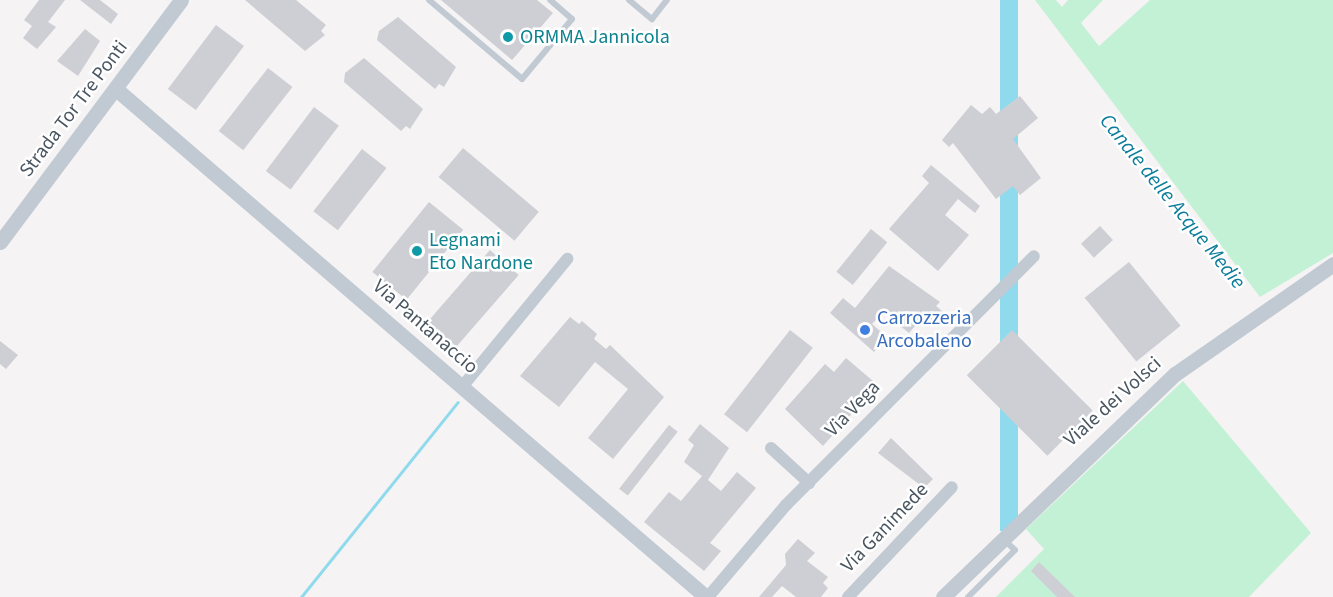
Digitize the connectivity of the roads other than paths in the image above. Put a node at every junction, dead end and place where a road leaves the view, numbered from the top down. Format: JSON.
{"nodes":[{"id":1,"x":181,"y":0,"type":"edge"},
{"id":2,"x":429,"y":0,"type":"edge"},
{"id":3,"x":550,"y":0,"type":"edge"},
{"id":4,"x":629,"y":0,"type":"edge"},
{"id":5,"x":668,"y":0,"type":"edge"},
{"id":6,"x":116,"y":89,"type":"junction"},
{"id":7,"x":0,"y":242,"type":"edge"},
{"id":8,"x":1034,"y":256,"type":"dead end"},
{"id":9,"x":567,"y":259,"type":"dead end"},
{"id":10,"x":1333,"y":264,"type":"edge"},
{"id":11,"x":462,"y":387,"type":"junction"},
{"id":12,"x":771,"y":448,"type":"dead end"},
{"id":13,"x":809,"y":483,"type":"junction"},
{"id":14,"x":952,"y":487,"type":"dead end"},
{"id":15,"x":1003,"y":539,"type":"junction"},
{"id":16,"x":707,"y":597,"type":"edge"},
{"id":17,"x":848,"y":597,"type":"edge"},
{"id":18,"x":943,"y":597,"type":"edge"},
{"id":19,"x":968,"y":597,"type":"edge"}],
"edges":[{"from":1,"to":6,"type":"street","name":"Strada Tor Tre Ponti"},
{"from":2,"to":3,"type":"lane"},
{"from":4,"to":5,"type":"lane"},
{"from":6,"to":7,"type":"street","name":"Strada Tor Tre Ponti"},
{"from":6,"to":11,"type":"street","name":"Via Pantanaccio"},
{"from":8,"to":13,"type":"street","name":"Via Vega"},
{"from":9,"to":11,"type":"street"},
{"from":10,"to":15,"type":"street","name":"Viale dei Volsci"},
{"from":11,"to":16,"type":"street","name":"Via Pantanaccio"},
{"from":12,"to":13,"type":"street"},
{"from":13,"to":16,"type":"street","name":"Via Vega"},
{"from":14,"to":17,"type":"street","name":"Via Ganimede"},
{"from":15,"to":18,"type":"street","name":"Viale dei Volsci"},
{"from":15,"to":19,"type":"lane"}]}
